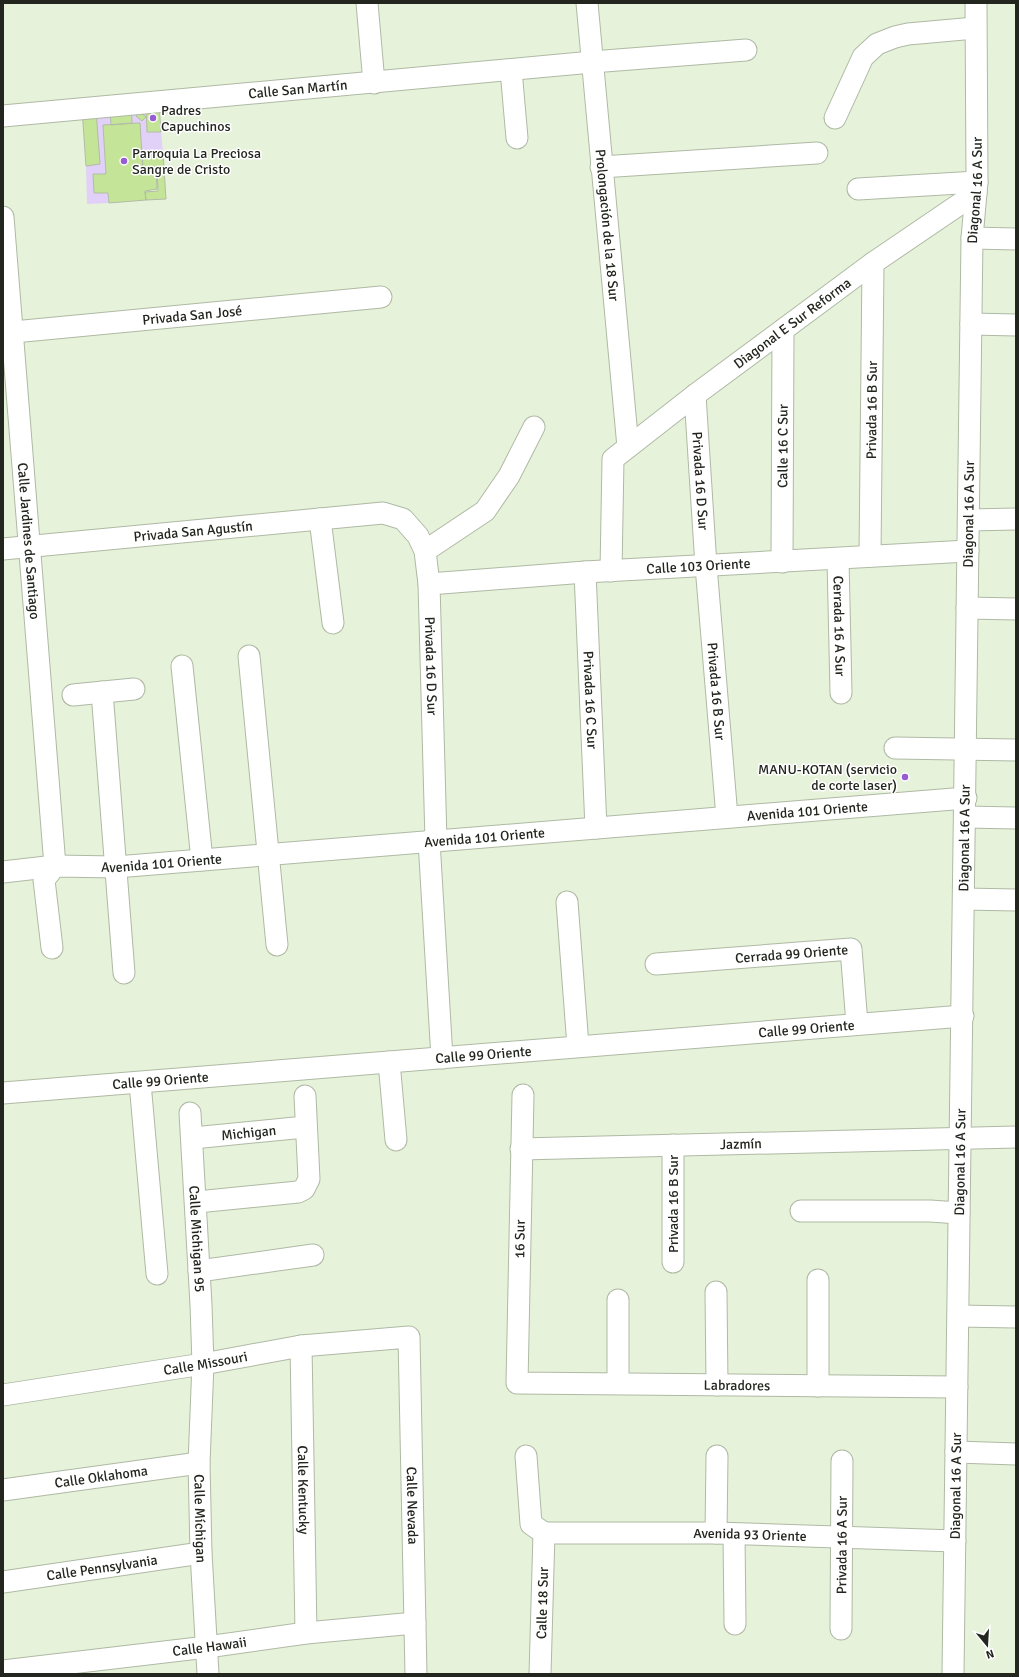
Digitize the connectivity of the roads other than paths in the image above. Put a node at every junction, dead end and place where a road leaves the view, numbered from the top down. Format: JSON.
{"nodes":[{"id":1,"x":367,"y":3,"type":"edge"},
{"id":2,"x":587,"y":3,"type":"edge"},
{"id":3,"x":976,"y":3,"type":"edge"},
{"id":4,"x":975,"y":28,"type":"junction"},
{"id":5,"x":746,"y":50,"type":"dead end"},
{"id":6,"x":592,"y":62,"type":"junction"},
{"id":7,"x":511,"y":70,"type":"junction"},
{"id":8,"x":374,"y":83,"type":"junction"},
{"id":9,"x":3,"y":116,"type":"edge"},
{"id":10,"x":835,"y":118,"type":"dead end"},
{"id":11,"x":517,"y":138,"type":"dead end"},
{"id":12,"x":817,"y":153,"type":"dead end"},
{"id":13,"x":601,"y":167,"type":"junction"},
{"id":14,"x":976,"y":188,"type":"junction"},
{"id":15,"x":858,"y":189,"type":"dead end"},
{"id":16,"x":3,"y":217,"type":"edge"},
{"id":17,"x":972,"y":238,"type":"junction"},
{"id":18,"x":1016,"y":239,"type":"edge"},
{"id":19,"x":873,"y":263,"type":"junction"},
{"id":20,"x":381,"y":297,"type":"dead end"},
{"id":21,"x":971,"y":324,"type":"junction"},
{"id":22,"x":1016,"y":325,"type":"edge"},
{"id":23,"x":782,"y":330,"type":"junction"},
{"id":24,"x":8,"y":332,"type":"edge"},
{"id":25,"x":695,"y":395,"type":"junction"},
{"id":26,"x":534,"y":427,"type":"dead end"},
{"id":27,"x":621,"y":453,"type":"junction"},
{"id":28,"x":383,"y":513,"type":"joint"},
{"id":29,"x":1016,"y":518,"type":"edge"},
{"id":30,"x":320,"y":519,"type":"junction"},
{"id":31,"x":969,"y":520,"type":"junction"},
{"id":32,"x":30,"y":547,"type":"junction"},
{"id":33,"x":3,"y":549,"type":"edge"},
{"id":34,"x":425,"y":551,"type":"junction"},
{"id":35,"x":968,"y":552,"type":"junction"},
{"id":36,"x":870,"y":556,"type":"junction"},
{"id":37,"x":838,"y":559,"type":"junction"},
{"id":38,"x":782,"y":562,"type":"junction"},
{"id":39,"x":706,"y":566,"type":"junction"},
{"id":40,"x":611,"y":571,"type":"junction"},
{"id":41,"x":585,"y":572,"type":"junction"},
{"id":42,"x":429,"y":584,"type":"junction"},
{"id":43,"x":967,"y":608,"type":"junction"},
{"id":44,"x":1016,"y":609,"type":"edge"},
{"id":45,"x":333,"y":623,"type":"dead end"},
{"id":46,"x":249,"y":656,"type":"dead end"},
{"id":47,"x":182,"y":666,"type":"dead end"},
{"id":48,"x":134,"y":690,"type":"dead end"},
{"id":49,"x":102,"y":692,"type":"junction"},
{"id":50,"x":841,"y":693,"type":"dead end"},
{"id":51,"x":73,"y":695,"type":"dead end"},
{"id":52,"x":895,"y":748,"type":"dead end"},
{"id":53,"x":966,"y":748,"type":"junction"},
{"id":54,"x":1016,"y":750,"type":"edge"},
{"id":55,"x":965,"y":808,"type":"junction"},
{"id":56,"x":726,"y":817,"type":"junction"},
{"id":57,"x":1016,"y":818,"type":"edge"},
{"id":58,"x":596,"y":828,"type":"junction"},
{"id":59,"x":433,"y":841,"type":"junction"},
{"id":60,"x":269,"y":854,"type":"junction"},
{"id":61,"x":202,"y":860,"type":"junction"},
{"id":62,"x":55,"y":866,"type":"junction"},
{"id":63,"x":116,"y":867,"type":"junction"},
{"id":64,"x":3,"y":872,"type":"edge"},
{"id":65,"x":964,"y":899,"type":"junction"},
{"id":66,"x":1016,"y":900,"type":"edge"},
{"id":67,"x":567,"y":902,"type":"dead end"},
{"id":68,"x":277,"y":945,"type":"dead end"},
{"id":69,"x":52,"y":948,"type":"dead end"},
{"id":70,"x":656,"y":964,"type":"dead end"},
{"id":71,"x":124,"y":973,"type":"dead end"},
{"id":72,"x":963,"y":1016,"type":"junction"},
{"id":73,"x":857,"y":1024,"type":"junction"},
{"id":74,"x":578,"y":1046,"type":"junction"},
{"id":75,"x":442,"y":1058,"type":"junction"},
{"id":76,"x":389,"y":1062,"type":"junction"},
{"id":77,"x":140,"y":1083,"type":"junction"},
{"id":78,"x":3,"y":1093,"type":"edge"},
{"id":79,"x":523,"y":1095,"type":"dead end"},
{"id":80,"x":305,"y":1096,"type":"dead end"},
{"id":81,"x":190,"y":1113,"type":"dead end"},
{"id":82,"x":305,"y":1128,"type":"junction"},
{"id":83,"x":1016,"y":1137,"type":"edge"},
{"id":84,"x":192,"y":1138,"type":"junction"},
{"id":85,"x":960,"y":1138,"type":"junction"},
{"id":86,"x":396,"y":1140,"type":"dead end"},
{"id":87,"x":674,"y":1145,"type":"junction"},
{"id":88,"x":521,"y":1149,"type":"junction"},
{"id":89,"x":196,"y":1202,"type":"junction"},
{"id":90,"x":801,"y":1211,"type":"dead end"},
{"id":91,"x":959,"y":1213,"type":"junction"},
{"id":92,"x":313,"y":1255,"type":"dead end"},
{"id":93,"x":673,"y":1262,"type":"dead end"},
{"id":94,"x":199,"y":1271,"type":"junction"},
{"id":95,"x":157,"y":1274,"type":"dead end"},
{"id":96,"x":818,"y":1280,"type":"dead end"},
{"id":97,"x":716,"y":1292,"type":"dead end"},
{"id":98,"x":618,"y":1300,"type":"dead end"},
{"id":99,"x":958,"y":1316,"type":"junction"},
{"id":100,"x":1016,"y":1317,"type":"edge"},
{"id":101,"x":409,"y":1337,"type":"joint"},
{"id":102,"x":301,"y":1346,"type":"junction"},
{"id":103,"x":203,"y":1364,"type":"junction"},
{"id":104,"x":517,"y":1383,"type":"joint"},
{"id":105,"x":618,"y":1383,"type":"junction"},
{"id":106,"x":717,"y":1385,"type":"junction"},
{"id":107,"x":818,"y":1386,"type":"junction"},
{"id":108,"x":957,"y":1387,"type":"junction"},
{"id":109,"x":3,"y":1396,"type":"edge"},
{"id":110,"x":956,"y":1452,"type":"junction"},
{"id":111,"x":1016,"y":1454,"type":"edge"},
{"id":112,"x":526,"y":1456,"type":"dead end"},
{"id":113,"x":717,"y":1456,"type":"dead end"},
{"id":114,"x":842,"y":1461,"type":"dead end"},
{"id":115,"x":199,"y":1463,"type":"junction"},
{"id":116,"x":3,"y":1490,"type":"edge"},
{"id":117,"x":544,"y":1533,"type":"junction"},
{"id":118,"x":725,"y":1533,"type":"junction"},
{"id":119,"x":841,"y":1537,"type":"junction"},
{"id":120,"x":955,"y":1541,"type":"junction"},
{"id":121,"x":201,"y":1553,"type":"junction"},
{"id":122,"x":3,"y":1582,"type":"edge"},
{"id":123,"x":415,"y":1623,"type":"junction"},
{"id":124,"x":735,"y":1624,"type":"dead end"},
{"id":125,"x":841,"y":1629,"type":"dead end"},
{"id":126,"x":306,"y":1633,"type":"junction"},
{"id":127,"x":207,"y":1647,"type":"junction"},
{"id":128,"x":103,"y":1666,"type":"edge"},
{"id":129,"x":3,"y":1671,"type":"edge"},
{"id":130,"x":208,"y":1674,"type":"edge"},
{"id":131,"x":416,"y":1674,"type":"edge"},
{"id":132,"x":540,"y":1674,"type":"edge"},
{"id":133,"x":953,"y":1674,"type":"edge"}],
"edges":[{"from":1,"to":8,"type":"street"},
{"from":2,"to":6,"type":"street","name":"Prolongación de la 18 Sur"},
{"from":3,"to":4,"type":"street","name":"Diagonal 16 A Sur"},
{"from":4,"to":10,"type":"street"},
{"from":4,"to":14,"type":"street","name":"Diagonal 16 A Sur"},
{"from":5,"to":6,"type":"street","name":"Calle San Martín"},
{"from":6,"to":7,"type":"street","name":"Calle San Martín"},
{"from":6,"to":13,"type":"street","name":"Prolongación de la 18 Sur"},
{"from":7,"to":8,"type":"street","name":"Calle San Martín"},
{"from":7,"to":11,"type":"street"},
{"from":8,"to":9,"type":"street","name":"Calle San Martín"},
{"from":12,"to":13,"type":"street"},
{"from":13,"to":27,"type":"street","name":"Prolongación de la 18 Sur"},
{"from":14,"to":15,"type":"street"},
{"from":14,"to":17,"type":"street","name":"Diagonal 16 A Sur"},
{"from":14,"to":19,"type":"street","name":"Diagonal E Sur Reforma"},
{"from":16,"to":24,"type":"street","name":"Calle Jardines de Santiago"},
{"from":17,"to":18,"type":"street"},
{"from":17,"to":21,"type":"street","name":"Diagonal 16 A Sur"},
{"from":19,"to":23,"type":"street","name":"Diagonal E Sur Reforma"},
{"from":19,"to":36,"type":"street","name":"Privada 16 B Sur"},
{"from":20,"to":24,"type":"street","name":"Privada San José"},
{"from":21,"to":22,"type":"street"},
{"from":21,"to":31,"type":"street","name":"Diagonal 16 A Sur"},
{"from":23,"to":25,"type":"street","name":"Diagonal E Sur Reforma"},
{"from":23,"to":38,"type":"street","name":"Calle 16 C Sur"},
{"from":24,"to":32,"type":"street","name":"Calle Jardines de Santiago"},
{"from":25,"to":27,"type":"street","name":"Diagonal E Sur Reforma"},
{"from":25,"to":39,"type":"street","name":"Privada 16 D Sur"},
{"from":26,"to":34,"type":"street"},
{"from":27,"to":40,"type":"street","name":"Prolongación de la 18 Sur"},
{"from":28,"to":30,"type":"street","name":"Privada San Agustín"},
{"from":28,"to":34,"type":"street","name":"Privada 16 D Sur"},
{"from":29,"to":31,"type":"street"},
{"from":30,"to":32,"type":"street","name":"Privada San Agustín"},
{"from":30,"to":45,"type":"street"},
{"from":31,"to":35,"type":"street","name":"Diagonal 16 A Sur"},
{"from":32,"to":33,"type":"street","name":"Privada San Agustín"},
{"from":32,"to":62,"type":"street","name":"Calle Jardines de Santiago"},
{"from":34,"to":42,"type":"street","name":"Privada 16 D Sur"},
{"from":35,"to":36,"type":"street","name":"Calle 103 Oriente"},
{"from":35,"to":43,"type":"street","name":"Diagonal 16 A Sur"},
{"from":36,"to":37,"type":"street","name":"Calle 103 Oriente"},
{"from":37,"to":38,"type":"street","name":"Calle 103 Oriente"},
{"from":37,"to":50,"type":"street","name":"Cerrada 16 A Sur"},
{"from":38,"to":39,"type":"street","name":"Calle 103 Oriente"},
{"from":39,"to":40,"type":"street","name":"Calle 103 Oriente"},
{"from":39,"to":56,"type":"street","name":"Privada 16 B Sur"},
{"from":40,"to":41,"type":"street","name":"Calle 103 Oriente"},
{"from":41,"to":42,"type":"street","name":"Calle 103 Oriente"},
{"from":41,"to":58,"type":"street","name":"Privada 16 C Sur"},
{"from":42,"to":59,"type":"street","name":"Privada 16 D Sur"},
{"from":43,"to":44,"type":"street"},
{"from":43,"to":53,"type":"street","name":"Diagonal 16 A Sur"},
{"from":46,"to":60,"type":"street"},
{"from":47,"to":61,"type":"street"},
{"from":48,"to":49,"type":"street"},
{"from":49,"to":51,"type":"street"},
{"from":49,"to":63,"type":"street"},
{"from":52,"to":53,"type":"street"},
{"from":53,"to":54,"type":"street"},
{"from":53,"to":55,"type":"street","name":"Diagonal 16 A Sur"},
{"from":55,"to":56,"type":"street","name":"Avenida 101 Oriente"},
{"from":55,"to":57,"type":"street","name":"Avenida 101 Oriente"},
{"from":55,"to":65,"type":"street","name":"Diagonal 16 A Sur"},
{"from":56,"to":58,"type":"street","name":"Avenida 101 Oriente"},
{"from":58,"to":59,"type":"street","name":"Avenida 101 Oriente"},
{"from":59,"to":60,"type":"street","name":"Avenida 101 Oriente"},
{"from":59,"to":75,"type":"street","name":"Privada 16 D Sur"},
{"from":60,"to":61,"type":"street","name":"Avenida 101 Oriente"},
{"from":60,"to":68,"type":"street"},
{"from":61,"to":63,"type":"street","name":"Avenida 101 Oriente"},
{"from":62,"to":63,"type":"street","name":"Avenida 101 Oriente"},
{"from":62,"to":64,"type":"street","name":"Avenida 101 Oriente"},
{"from":62,"to":69,"type":"street"},
{"from":63,"to":71,"type":"street"},
{"from":65,"to":66,"type":"street"},
{"from":65,"to":72,"type":"street","name":"Diagonal 16 A Sur"},
{"from":67,"to":74,"type":"street"},
{"from":70,"to":73,"type":"street","name":"Cerrada 99 Oriente"},
{"from":72,"to":73,"type":"street","name":"Calle 99 Oriente"},
{"from":72,"to":85,"type":"street","name":"Diagonal 16 A Sur"},
{"from":73,"to":74,"type":"street","name":"Calle 99 Oriente"},
{"from":74,"to":75,"type":"street","name":"Calle 99 Oriente"},
{"from":75,"to":76,"type":"street","name":"Calle 99 Oriente"},
{"from":76,"to":77,"type":"street","name":"Calle 99 Oriente"},
{"from":76,"to":86,"type":"street"},
{"from":77,"to":78,"type":"street","name":"Calle 99 Oriente"},
{"from":77,"to":95,"type":"street"},
{"from":79,"to":88,"type":"street","name":"16 Sur"},
{"from":80,"to":82,"type":"street"},
{"from":81,"to":84,"type":"street","name":"Calle Michigan 95"},
{"from":82,"to":84,"type":"street","name":"Michigan"},
{"from":82,"to":89,"type":"street"},
{"from":83,"to":85,"type":"street","name":"Jazmín"},
{"from":84,"to":89,"type":"street","name":"Calle Michigan 95"},
{"from":85,"to":87,"type":"street","name":"Jazmín"},
{"from":85,"to":91,"type":"street","name":"Diagonal 16 A Sur"},
{"from":87,"to":88,"type":"street","name":"Jazmín"},
{"from":87,"to":93,"type":"street","name":"Privada 16 B Sur"},
{"from":88,"to":104,"type":"street","name":"16 Sur"},
{"from":89,"to":94,"type":"street","name":"Calle Michigan 95"},
{"from":90,"to":91,"type":"street"},
{"from":91,"to":99,"type":"street","name":"Diagonal 16 A Sur"},
{"from":92,"to":94,"type":"street"},
{"from":94,"to":103,"type":"street","name":"Calle Michigan 95"},
{"from":96,"to":107,"type":"street"},
{"from":97,"to":106,"type":"street"},
{"from":98,"to":105,"type":"street"},
{"from":99,"to":100,"type":"street"},
{"from":99,"to":108,"type":"street","name":"Diagonal 16 A Sur"},
{"from":101,"to":102,"type":"street","name":"Calle Missouri"},
{"from":101,"to":123,"type":"street","name":"Calle Nevada"},
{"from":102,"to":103,"type":"street","name":"Calle Missouri"},
{"from":102,"to":126,"type":"street","name":"Calle Kentucky"},
{"from":103,"to":109,"type":"street","name":"Calle Missouri"},
{"from":103,"to":115,"type":"street","name":"Calle Míchigan"},
{"from":104,"to":105,"type":"street","name":"Labradores"},
{"from":105,"to":106,"type":"street","name":"Labradores"},
{"from":106,"to":107,"type":"street","name":"Labradores"},
{"from":107,"to":108,"type":"street","name":"Labradores"},
{"from":108,"to":110,"type":"street","name":"Diagonal 16 A Sur"},
{"from":110,"to":111,"type":"street"},
{"from":110,"to":120,"type":"street","name":"Diagonal 16 A Sur"},
{"from":112,"to":117,"type":"street"},
{"from":113,"to":118,"type":"street"},
{"from":114,"to":119,"type":"street","name":"Privada 16 A Sur"},
{"from":115,"to":116,"type":"street","name":"Calle Oklahoma"},
{"from":115,"to":121,"type":"street","name":"Calle Míchigan"},
{"from":117,"to":118,"type":"street","name":"Avenida 93 Oriente"},
{"from":117,"to":132,"type":"street","name":"Calle 18 Sur"},
{"from":118,"to":119,"type":"street","name":"Avenida 93 Oriente"},
{"from":118,"to":124,"type":"street"},
{"from":119,"to":120,"type":"street","name":"Avenida 93 Oriente"},
{"from":119,"to":125,"type":"street","name":"Privada 16 A Sur"},
{"from":120,"to":133,"type":"street","name":"Diagonal 16 A Sur"},
{"from":121,"to":122,"type":"street","name":"Calle Pennsylvania"},
{"from":121,"to":127,"type":"street","name":"Calle Míchigan"},
{"from":123,"to":126,"type":"street","name":"Calle Hawaii"},
{"from":123,"to":131,"type":"street","name":"Calle Nevada"},
{"from":126,"to":127,"type":"street","name":"Calle Hawaii"},
{"from":127,"to":128,"type":"street","name":"Calle Hawaii"},
{"from":127,"to":130,"type":"street","name":"Calle Míchigan"},
{"from":128,"to":129,"type":"street","name":"Calle Hawaii"}]}
